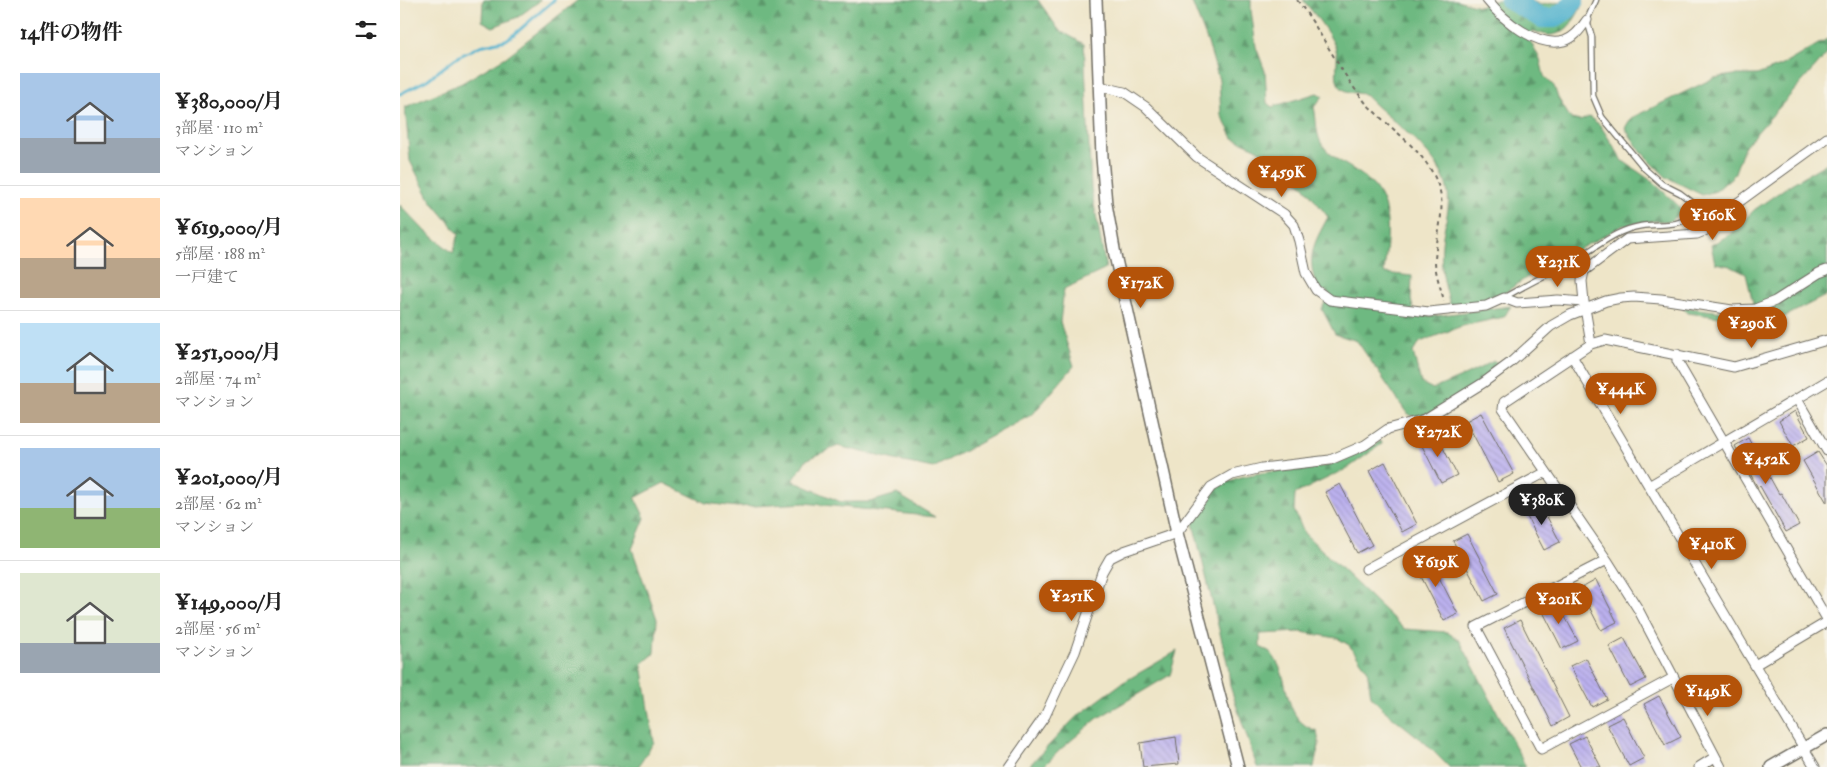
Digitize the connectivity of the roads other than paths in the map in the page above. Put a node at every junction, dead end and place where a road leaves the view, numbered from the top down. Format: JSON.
{"nodes":[{"id":1,"x":1096,"y":0,"type":"edge"},
{"id":2,"x":1487,"y":0,"type":"edge"},
{"id":3,"x":1596,"y":0,"type":"edge"},
{"id":4,"x":1587,"y":20,"type":"junction"},
{"id":5,"x":1099,"y":86,"type":"junction"},
{"id":6,"x":1827,"y":138,"type":"edge"},
{"id":7,"x":1827,"y":270,"type":"edge"},
{"id":8,"x":1504,"y":298,"type":"junction"},
{"id":9,"x":1584,"y":306,"type":"junction"},
{"id":10,"x":1827,"y":340,"type":"edge"},
{"id":11,"x":1591,"y":344,"type":"junction"},
{"id":12,"x":1677,"y":354,"type":"junction"},
{"id":13,"x":1572,"y":356,"type":"junction"},
{"id":14,"x":1827,"y":382,"type":"edge"},
{"id":15,"x":1796,"y":399,"type":"junction"},
{"id":16,"x":1725,"y":442,"type":"junction"},
{"id":17,"x":1827,"y":451,"type":"edge"},
{"id":18,"x":1546,"y":472,"type":"junction"},
{"id":19,"x":1649,"y":486,"type":"junction"},
{"id":20,"x":1178,"y":533,"type":"junction"},
{"id":21,"x":1607,"y":560,"type":"junction"},
{"id":22,"x":1366,"y":569,"type":"dead end"},
{"id":23,"x":1827,"y":620,"type":"edge"},
{"id":24,"x":1755,"y":665,"type":"junction"},
{"id":25,"x":1673,"y":678,"type":"junction"},
{"id":26,"x":1827,"y":735,"type":"edge"},
{"id":27,"x":1804,"y":748,"type":"junction"},
{"id":28,"x":1715,"y":757,"type":"junction"},
{"id":29,"x":1009,"y":767,"type":"edge"},
{"id":30,"x":1238,"y":767,"type":"edge"},
{"id":31,"x":1699,"y":767,"type":"edge"},
{"id":32,"x":1721,"y":767,"type":"edge"},
{"id":33,"x":1771,"y":767,"type":"edge"},
{"id":34,"x":1815,"y":767,"type":"edge"}],
"edges":[{"from":1,"to":5,"type":"street"},
{"from":2,"to":4,"type":"street"},
{"from":3,"to":4,"type":"lane"},
{"from":4,"to":8,"type":"lane"},
{"from":5,"to":8,"type":"street"},
{"from":5,"to":20,"type":"street"},
{"from":6,"to":9,"type":"street"},
{"from":7,"to":9,"type":"street"},
{"from":8,"to":9,"type":"street"},
{"from":9,"to":11,"type":"street"},
{"from":9,"to":20,"type":"street"},
{"from":10,"to":12,"type":"street"},
{"from":11,"to":12,"type":"street"},
{"from":11,"to":13,"type":"street"},
{"from":12,"to":16,"type":"street"},
{"from":13,"to":18,"type":"street"},
{"from":13,"to":19,"type":"street"},
{"from":14,"to":15,"type":"street"},
{"from":15,"to":16,"type":"street"},
{"from":15,"to":17,"type":"street"},
{"from":16,"to":19,"type":"street"},
{"from":16,"to":23,"type":"street"},
{"from":18,"to":21,"type":"street"},
{"from":18,"to":22,"type":"street"},
{"from":19,"to":24,"type":"street"},
{"from":20,"to":29,"type":"street"},
{"from":20,"to":30,"type":"street"},
{"from":21,"to":25,"type":"street"},
{"from":21,"to":25,"type":"street"},
{"from":23,"to":24,"type":"street"},
{"from":24,"to":27,"type":"street"},
{"from":25,"to":28,"type":"street"},
{"from":26,"to":27,"type":"street"},
{"from":27,"to":33,"type":"street"},
{"from":27,"to":34,"type":"street"},
{"from":28,"to":31,"type":"street"},
{"from":28,"to":32,"type":"street"}]}
